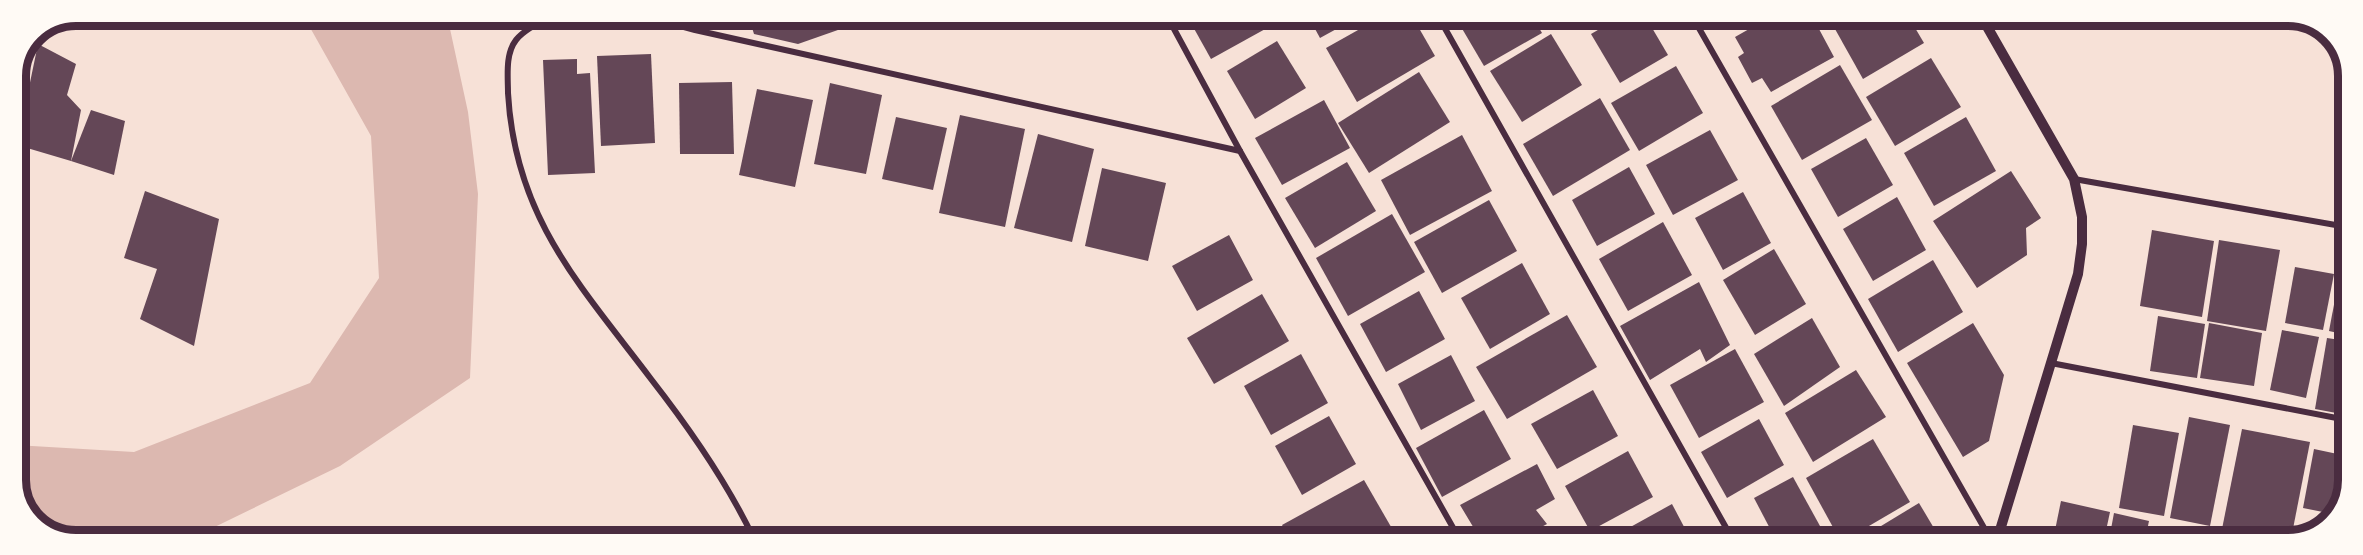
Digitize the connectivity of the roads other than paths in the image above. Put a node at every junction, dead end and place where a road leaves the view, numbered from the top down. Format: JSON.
{"nodes":[{"id":1,"x":534,"y":26,"type":"edge"},
{"id":2,"x":680,"y":26,"type":"edge"},
{"id":3,"x":1172,"y":26,"type":"edge"},
{"id":4,"x":1444,"y":26,"type":"edge"},
{"id":5,"x":1698,"y":26,"type":"edge"},
{"id":6,"x":1987,"y":26,"type":"edge"},
{"id":7,"x":1240,"y":151,"type":"junction"},
{"id":8,"x":2074,"y":179,"type":"junction"},
{"id":9,"x":2337,"y":225,"type":"edge"},
{"id":10,"x":2051,"y":363,"type":"junction"},
{"id":11,"x":2338,"y":418,"type":"edge"},
{"id":12,"x":749,"y":530,"type":"edge"},
{"id":13,"x":1454,"y":530,"type":"edge"},
{"id":14,"x":1727,"y":530,"type":"edge"},
{"id":15,"x":1985,"y":530,"type":"edge"},
{"id":16,"x":2000,"y":530,"type":"edge"}],
"edges":[{"from":1,"to":12,"type":"street"},
{"from":2,"to":7,"type":"street"},
{"from":3,"to":7,"type":"street"},
{"from":4,"to":14,"type":"street"},
{"from":5,"to":15,"type":"street"},
{"from":6,"to":8,"type":"street"},
{"from":7,"to":13,"type":"street"},
{"from":8,"to":9,"type":"street"},
{"from":8,"to":10,"type":"street"},
{"from":10,"to":11,"type":"street"},
{"from":10,"to":16,"type":"street"}]}
